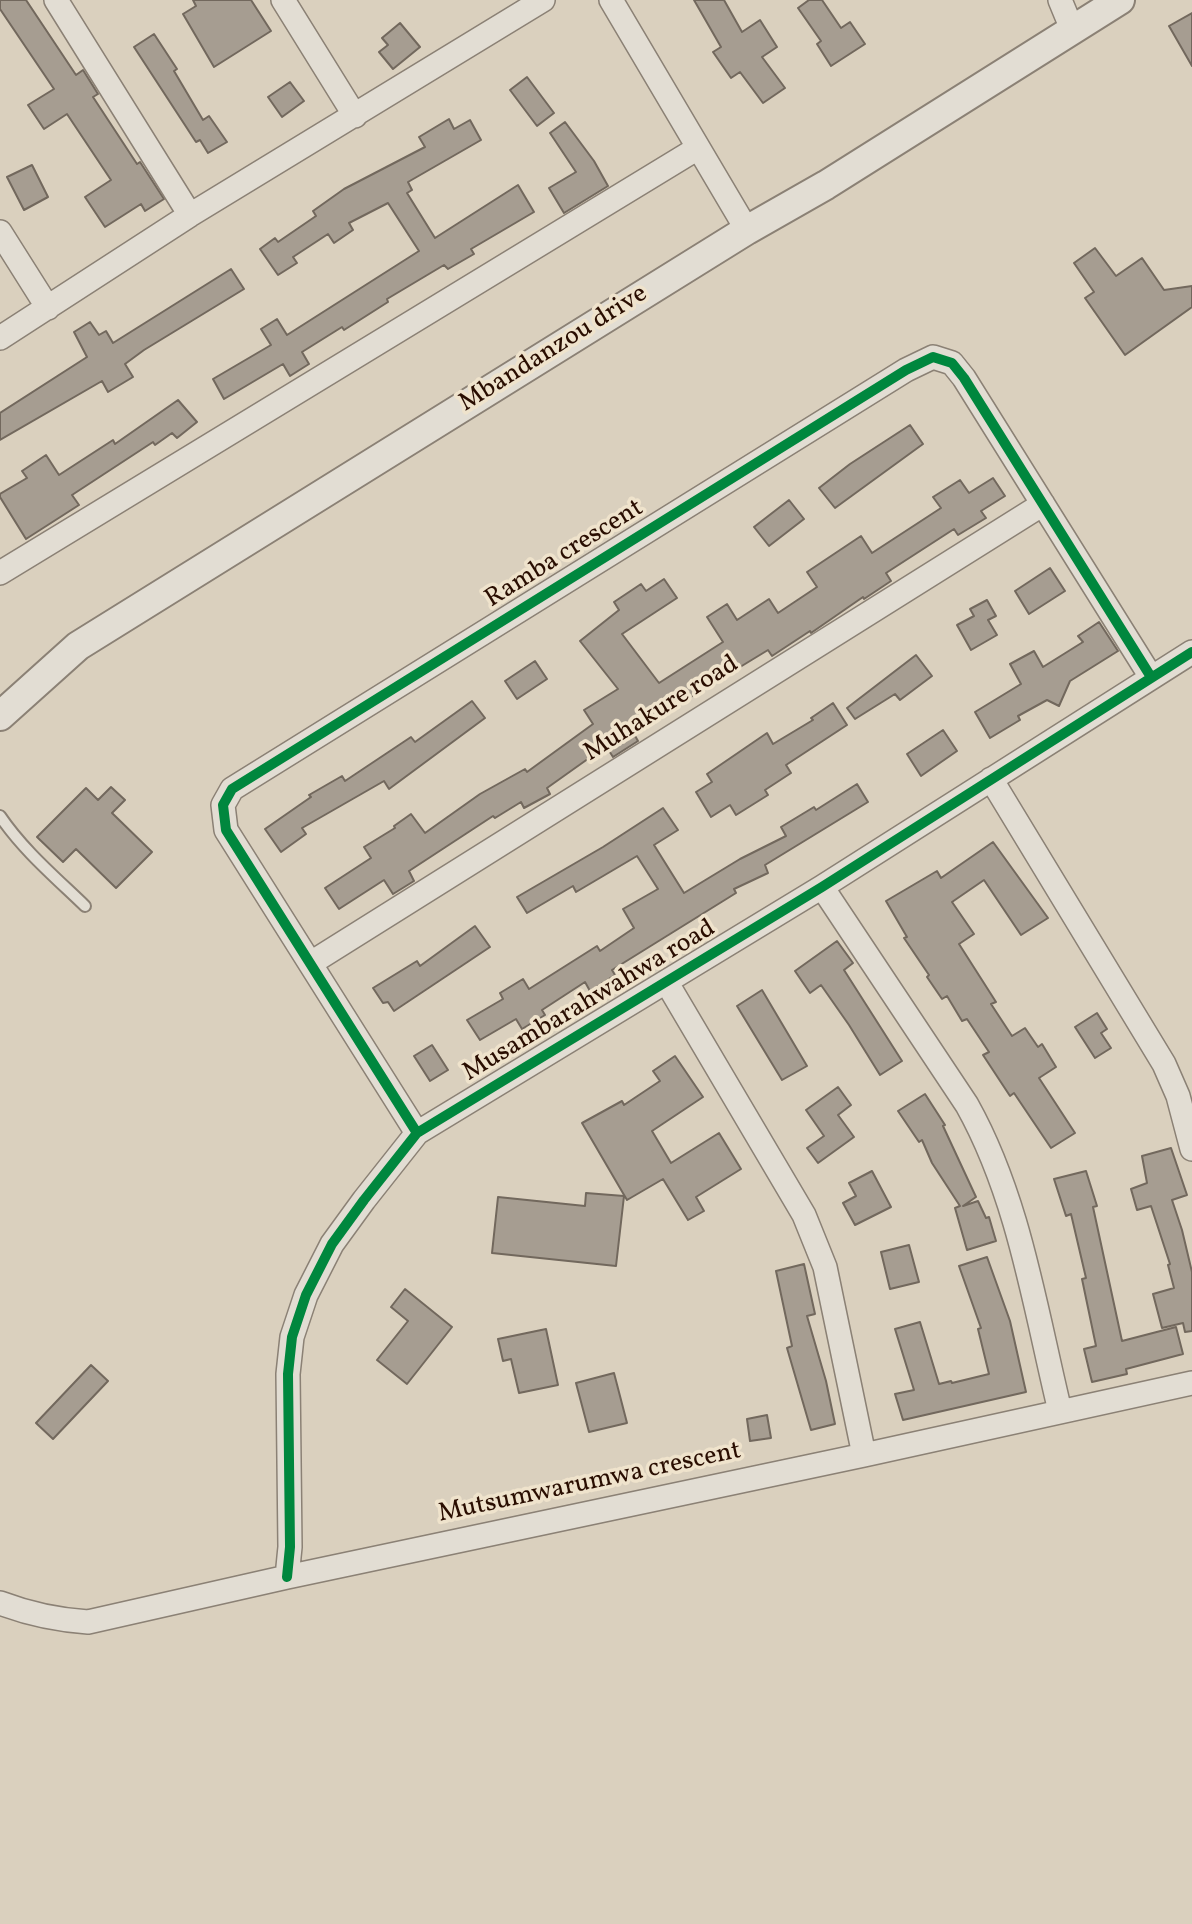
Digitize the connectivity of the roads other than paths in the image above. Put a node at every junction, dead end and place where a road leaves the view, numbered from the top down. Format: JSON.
{"nodes":[{"id":1,"x":56,"y":0,"type":"edge"},
{"id":2,"x":283,"y":0,"type":"edge"},
{"id":3,"x":544,"y":0,"type":"edge"},
{"id":4,"x":611,"y":0,"type":"edge"},
{"id":5,"x":1060,"y":0,"type":"edge"},
{"id":6,"x":1120,"y":0,"type":"edge"},
{"id":7,"x":1072,"y":29,"type":"junction"},
{"id":8,"x":355,"y":116,"type":"junction"},
{"id":9,"x":698,"y":148,"type":"junction"},
{"id":10,"x":190,"y":215,"type":"junction"},
{"id":11,"x":747,"y":230,"type":"junction"},
{"id":12,"x":0,"y":232,"type":"edge"},
{"id":13,"x":48,"y":309,"type":"junction"},
{"id":14,"x":0,"y":338,"type":"edge"},
{"id":15,"x":1043,"y":504,"type":"junction"},
{"id":16,"x":0,"y":573,"type":"edge"},
{"id":17,"x":1192,"y":652,"type":"edge"},
{"id":18,"x":1151,"y":677,"type":"junction"},
{"id":19,"x":0,"y":716,"type":"edge"},
{"id":20,"x":991,"y":779,"type":"junction"},
{"id":21,"x":0,"y":816,"type":"edge"},
{"id":22,"x":822,"y":887,"type":"junction"},
{"id":23,"x":85,"y":906,"type":"dead end"},
{"id":24,"x":312,"y":963,"type":"junction"},
{"id":25,"x":667,"y":982,"type":"junction"},
{"id":26,"x":417,"y":1133,"type":"junction"},
{"id":27,"x":1192,"y":1149,"type":"edge"},
{"id":28,"x":1192,"y":1383,"type":"edge"},
{"id":29,"x":1060,"y":1411,"type":"junction"},
{"id":30,"x":864,"y":1455,"type":"junction"},
{"id":31,"x":287,"y":1577,"type":"junction"},
{"id":32,"x":0,"y":1603,"type":"edge"}],
"edges":[{"from":1,"to":10,"type":"street"},
{"from":2,"to":8,"type":"street"},
{"from":3,"to":8,"type":"street"},
{"from":4,"to":9,"type":"street"},
{"from":5,"to":7,"type":"street"},
{"from":6,"to":7,"type":"street","name":"Mbandanzou drive"},
{"from":7,"to":11,"type":"street","name":"Mbandanzou drive"},
{"from":8,"to":10,"type":"street"},
{"from":9,"to":11,"type":"street"},
{"from":9,"to":16,"type":"street"},
{"from":10,"to":13,"type":"street"},
{"from":11,"to":19,"type":"street","name":"Mbandanzou drive"},
{"from":12,"to":13,"type":"street"},
{"from":13,"to":14,"type":"street"},
{"from":15,"to":18,"type":"street","name":"Ramba crescent"},
{"from":15,"to":24,"type":"street","name":"Muhakure road"},
{"from":15,"to":24,"type":"street","name":"Ramba crescent"},
{"from":17,"to":18,"type":"street","name":"Musambarahwahwa road"},
{"from":18,"to":20,"type":"street","name":"Musambarahwahwa road"},
{"from":20,"to":22,"type":"street","name":"Musambarahwahwa road"},
{"from":20,"to":27,"type":"street"},
{"from":21,"to":23,"type":"lane"},
{"from":22,"to":25,"type":"street","name":"Musambarahwahwa road"},
{"from":22,"to":29,"type":"street"},
{"from":24,"to":26,"type":"street","name":"Ramba crescent"},
{"from":25,"to":26,"type":"street","name":"Musambarahwahwa road"},
{"from":25,"to":30,"type":"street"},
{"from":26,"to":31,"type":"street","name":"Musambarahwahwa road"},
{"from":28,"to":29,"type":"street","name":"Mutsumwarumwa crescent"},
{"from":29,"to":30,"type":"street","name":"Mutsumwarumwa crescent"},
{"from":30,"to":31,"type":"street","name":"Mutsumwarumwa crescent"},
{"from":31,"to":32,"type":"street","name":"Mutsumwarumwa crescent"}]}
